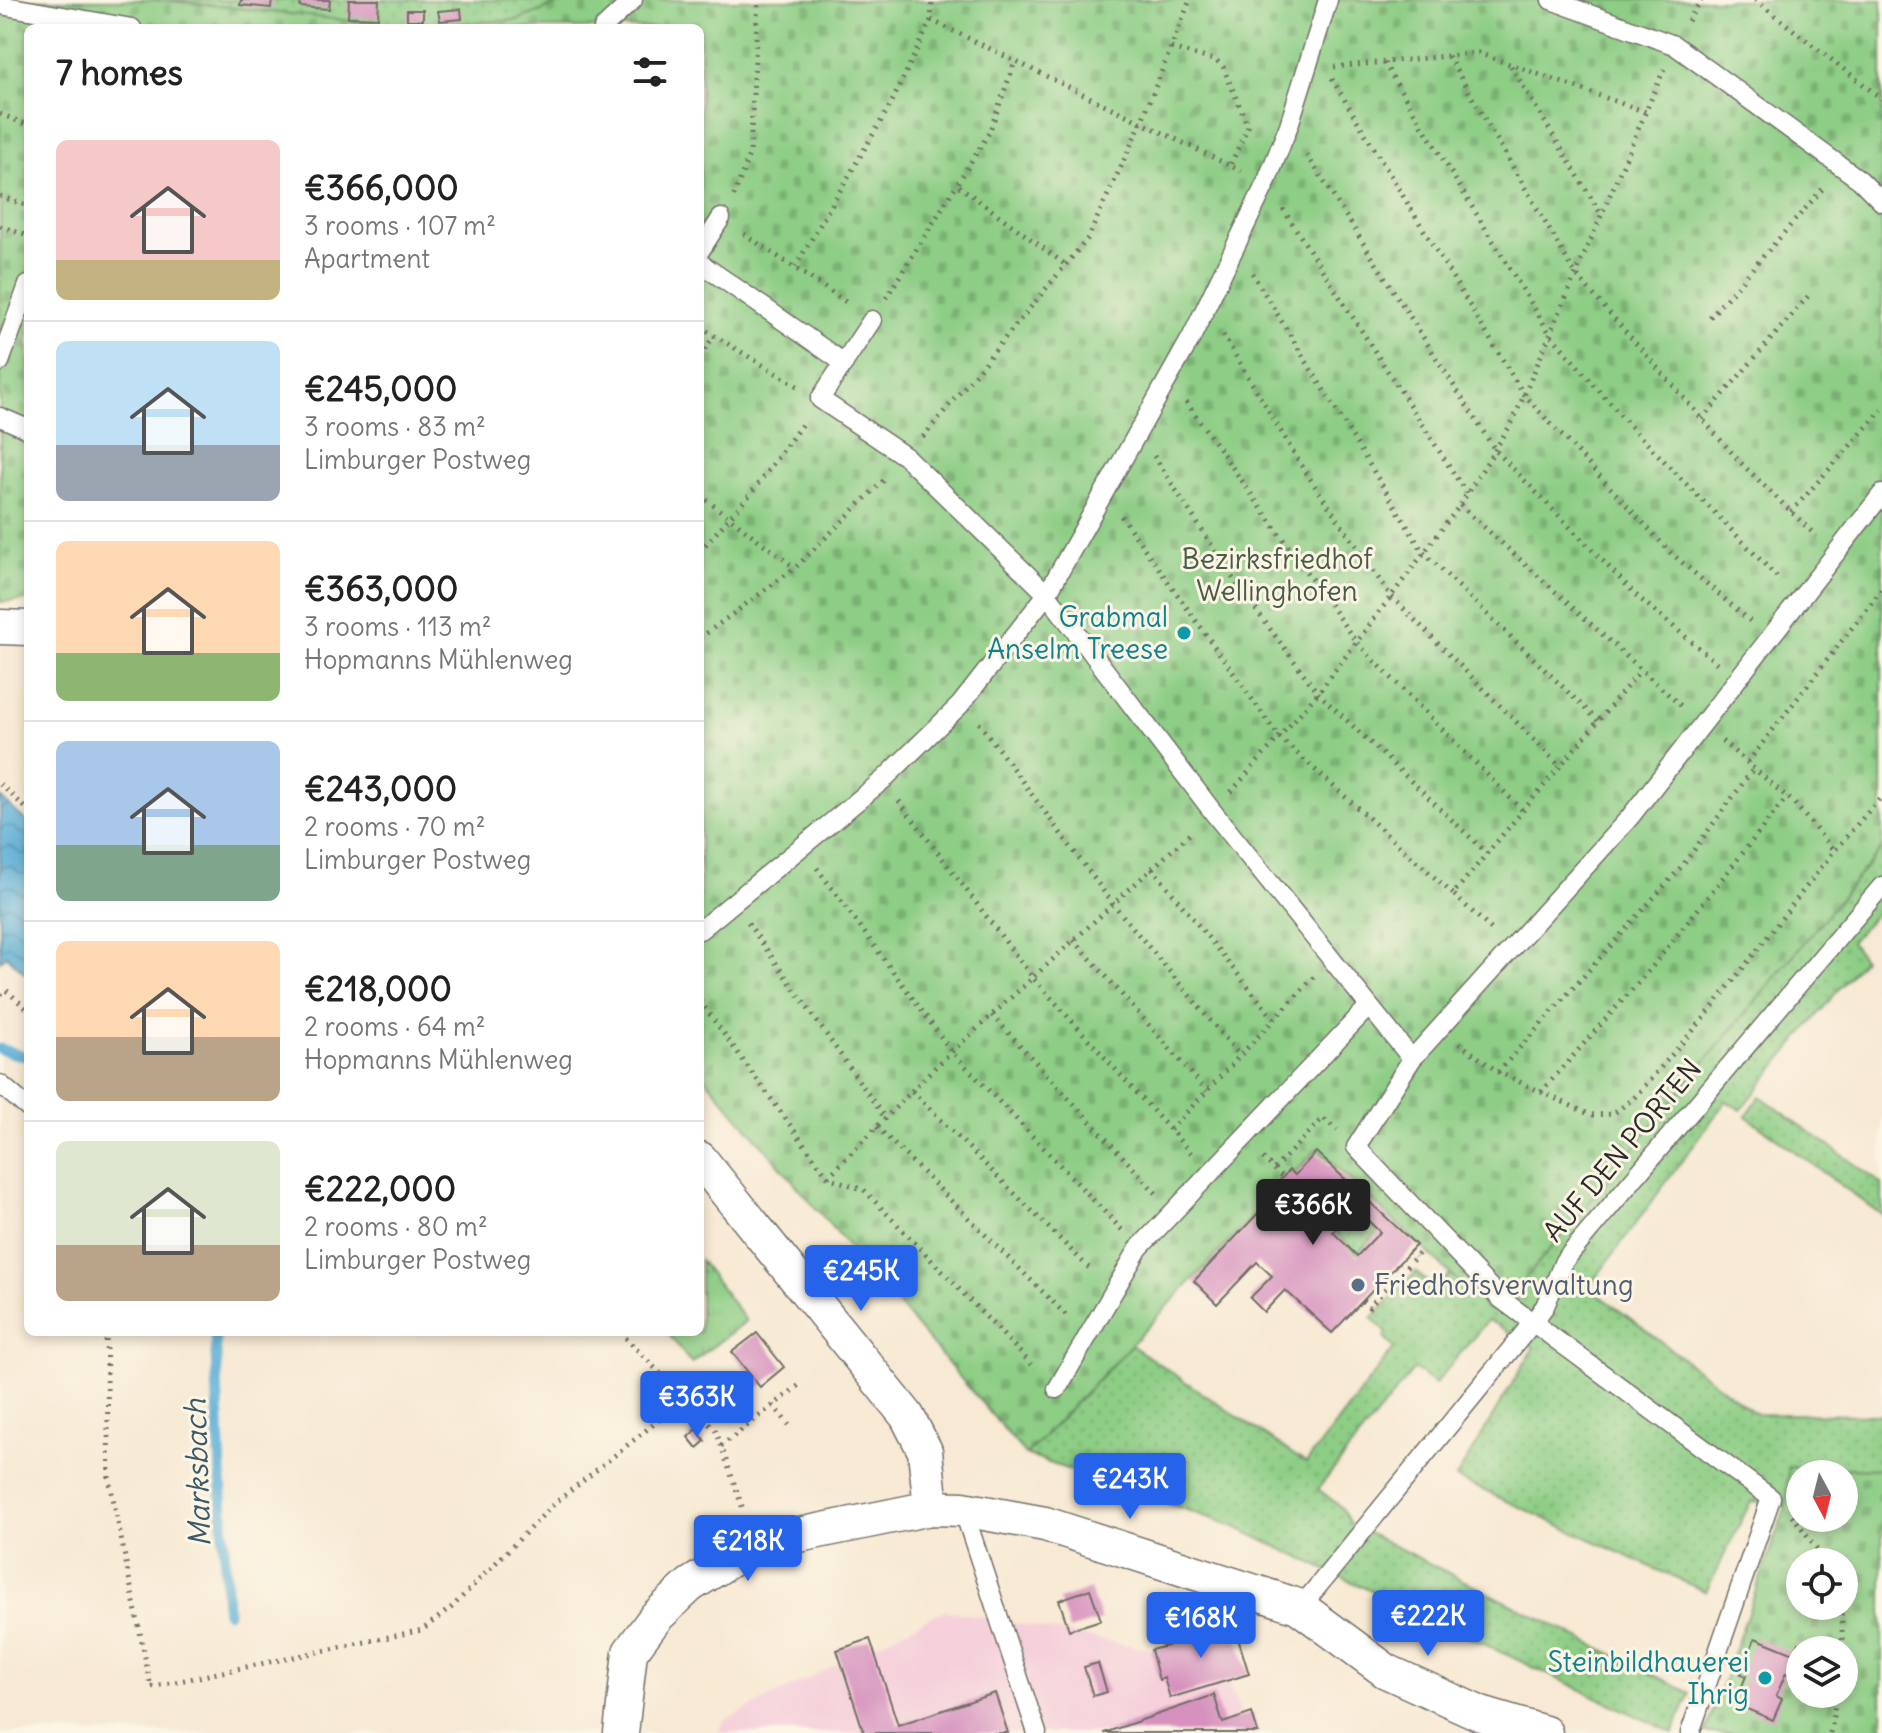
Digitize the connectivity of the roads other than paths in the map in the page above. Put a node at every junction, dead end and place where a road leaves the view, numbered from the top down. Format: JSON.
{"nodes":[{"id":1,"x":633,"y":0,"type":"edge"},
{"id":2,"x":1328,"y":0,"type":"edge"},
{"id":3,"x":1551,"y":0,"type":"edge"},
{"id":4,"x":0,"y":5,"type":"edge"},
{"id":5,"x":107,"y":24,"type":"edge"},
{"id":6,"x":607,"y":24,"type":"edge"},
{"id":7,"x":1882,"y":202,"type":"edge"},
{"id":8,"x":721,"y":218,"type":"road end"},
{"id":9,"x":704,"y":241,"type":"edge"},
{"id":10,"x":704,"y":266,"type":"edge"},
{"id":11,"x":24,"y":296,"type":"edge"},
{"id":12,"x":872,"y":320,"type":"road end"},
{"id":13,"x":0,"y":362,"type":"edge"},
{"id":14,"x":844,"y":363,"type":"junction"},
{"id":15,"x":0,"y":417,"type":"edge"},
{"id":16,"x":24,"y":427,"type":"edge"},
{"id":17,"x":1882,"y":494,"type":"edge"},
{"id":18,"x":1047,"y":594,"type":"junction"},
{"id":19,"x":0,"y":627,"type":"edge"},
{"id":20,"x":24,"y":628,"type":"edge"},
{"id":21,"x":1882,"y":886,"type":"edge"},
{"id":22,"x":704,"y":927,"type":"edge"},
{"id":23,"x":1369,"y":1006,"type":"junction"},
{"id":24,"x":1412,"y":1059,"type":"junction"},
{"id":25,"x":0,"y":1084,"type":"edge"},
{"id":26,"x":24,"y":1105,"type":"edge"},
{"id":27,"x":704,"y":1164,"type":"edge"},
{"id":28,"x":1534,"y":1321,"type":"junction"},
{"id":29,"x":1057,"y":1389,"type":"road end"},
{"id":30,"x":947,"y":1509,"type":"junction"},
{"id":31,"x":1300,"y":1608,"type":"junction"},
{"id":32,"x":621,"y":1733,"type":"edge"},
{"id":33,"x":1037,"y":1733,"type":"edge"},
{"id":34,"x":1545,"y":1733,"type":"edge"},
{"id":35,"x":1690,"y":1733,"type":"edge"}],
"edges":[{"from":1,"to":6,"type":"lane"},
{"from":2,"to":18,"type":"lane"},
{"from":3,"to":7,"type":"lane"},
{"from":4,"to":5,"type":"lane"},
{"from":8,"to":9,"type":"lane"},
{"from":10,"to":14,"type":"lane"},
{"from":11,"to":13,"type":"lane"},
{"from":12,"to":14,"type":"lane"},
{"from":14,"to":18,"type":"lane"},
{"from":15,"to":16,"type":"lane"},
{"from":17,"to":24,"type":"lane"},
{"from":18,"to":22,"type":"lane"},
{"from":18,"to":23,"type":"lane"},
{"from":19,"to":20,"type":"street"},
{"from":21,"to":28,"type":"lane","name":"AUF DEN PORTEN"},
{"from":23,"to":24,"type":"lane"},
{"from":23,"to":29,"type":"lane"},
{"from":24,"to":28,"type":"lane"},
{"from":25,"to":26,"type":"lane"},
{"from":27,"to":30,"type":"street"},
{"from":28,"to":31,"type":"lane","name":"AUF DEN PORTEN"},
{"from":28,"to":35,"type":"lane"},
{"from":30,"to":31,"type":"street"},
{"from":30,"to":32,"type":"street"},
{"from":30,"to":33,"type":"lane"},
{"from":31,"to":34,"type":"street"}]}
